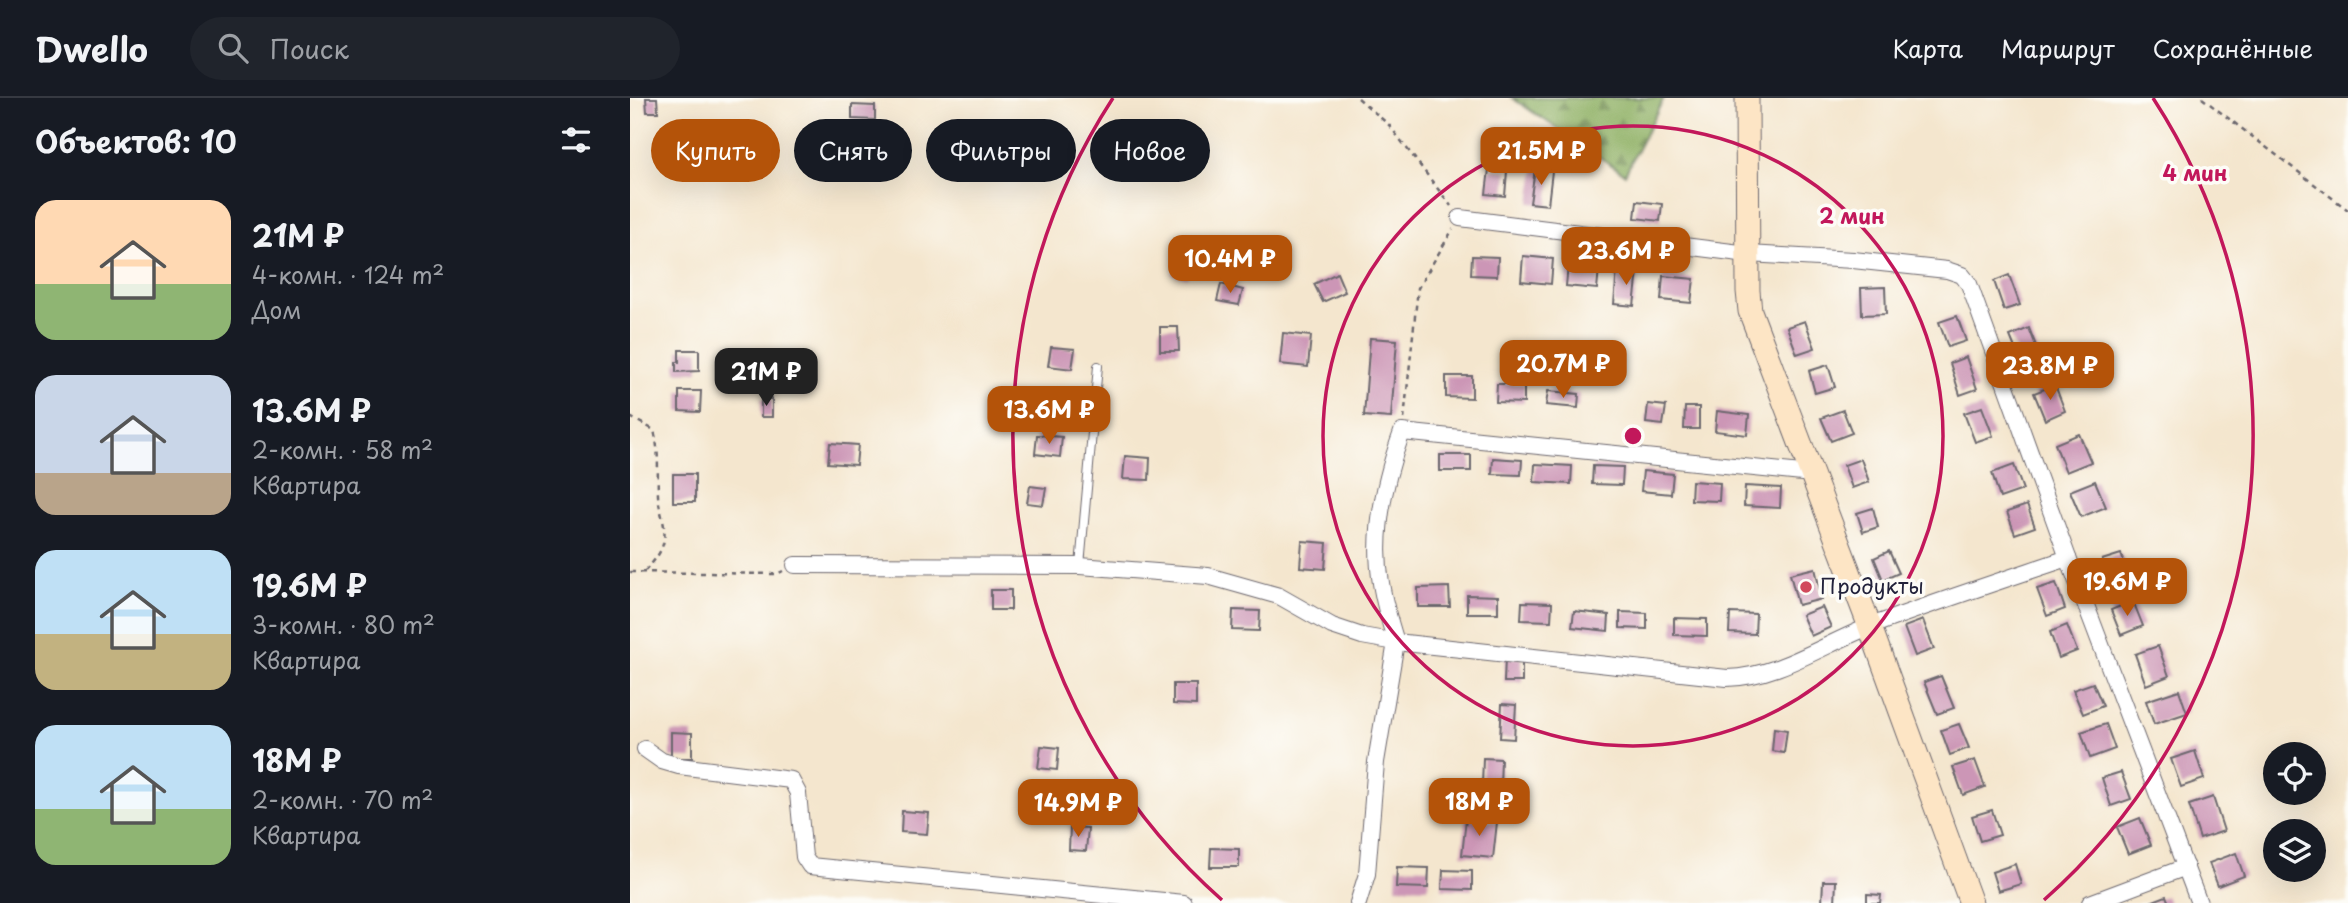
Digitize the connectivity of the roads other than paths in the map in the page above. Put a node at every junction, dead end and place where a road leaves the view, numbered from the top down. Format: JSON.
{"nodes":[{"id":1,"x":1747,"y":98,"type":"edge"},
{"id":2,"x":1460,"y":218,"type":"road end"},
{"id":3,"x":1748,"y":254,"type":"junction"},
{"id":4,"x":1098,"y":366,"type":"dead end"},
{"id":5,"x":1812,"y":474,"type":"junction"},
{"id":6,"x":2068,"y":558,"type":"junction"},
{"id":7,"x":795,"y":565,"type":"road end"},
{"id":8,"x":1080,"y":566,"type":"junction"},
{"id":9,"x":1870,"y":627,"type":"junction"},
{"id":10,"x":1396,"y":642,"type":"junction"},
{"id":11,"x":645,"y":749,"type":"dead end"},
{"id":12,"x":2186,"y":867,"type":"junction"},
{"id":13,"x":1184,"y":903,"type":"edge"},
{"id":14,"x":1358,"y":903,"type":"edge"},
{"id":15,"x":1971,"y":903,"type":"edge"},
{"id":16,"x":2090,"y":903,"type":"edge"},
{"id":17,"x":2199,"y":903,"type":"edge"}],
"edges":[{"from":1,"to":3,"type":"street"},
{"from":2,"to":3,"type":"street"},
{"from":3,"to":5,"type":"street"},
{"from":3,"to":6,"type":"street"},
{"from":4,"to":8,"type":"lane"},
{"from":5,"to":9,"type":"street"},
{"from":5,"to":10,"type":"street"},
{"from":6,"to":9,"type":"street"},
{"from":6,"to":12,"type":"street"},
{"from":7,"to":8,"type":"street"},
{"from":8,"to":10,"type":"street"},
{"from":9,"to":10,"type":"street"},
{"from":9,"to":15,"type":"street"},
{"from":10,"to":14,"type":"street"},
{"from":11,"to":13,"type":"street"},
{"from":12,"to":16,"type":"street"},
{"from":12,"to":17,"type":"street"}]}
